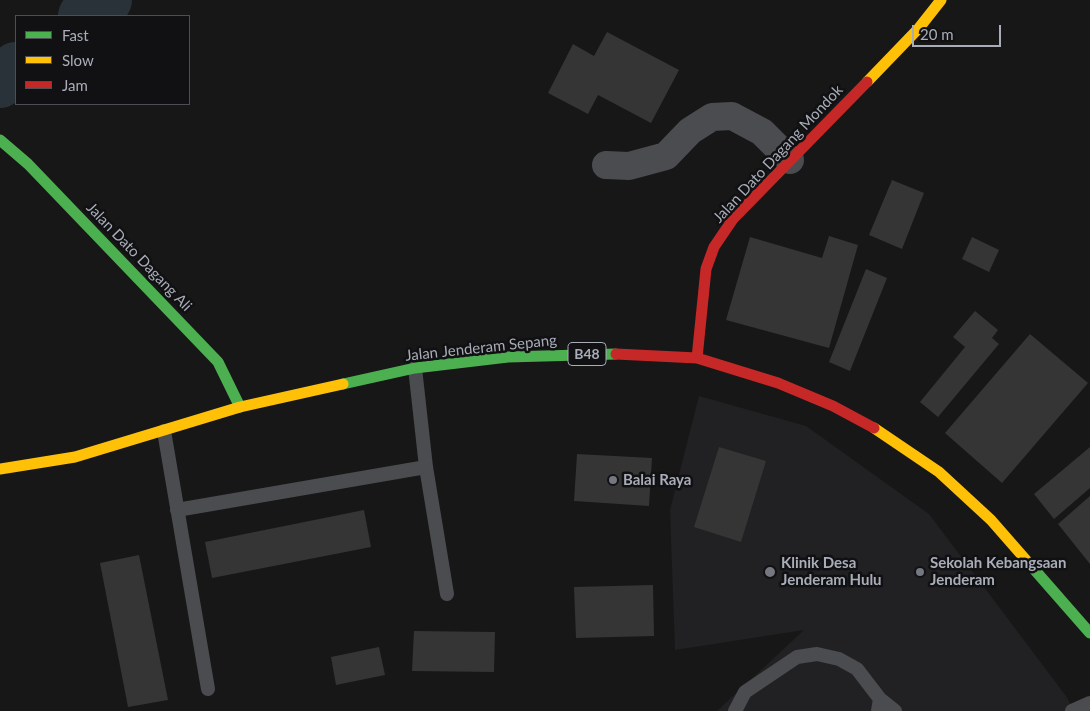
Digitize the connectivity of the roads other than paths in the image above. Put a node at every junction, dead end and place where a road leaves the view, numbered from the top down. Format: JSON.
{"nodes":[{"id":1,"x":941,"y":0,"type":"edge"},
{"id":2,"x":0,"y":140,"type":"edge"},
{"id":3,"x":790,"y":160,"type":"junction"},
{"id":4,"x":606,"y":165,"type":"dead end"},
{"id":5,"x":697,"y":358,"type":"junction"},
{"id":6,"x":415,"y":368,"type":"junction"},
{"id":7,"x":240,"y":407,"type":"junction"},
{"id":8,"x":164,"y":431,"type":"junction"},
{"id":9,"x":426,"y":466,"type":"junction"},
{"id":10,"x":0,"y":469,"type":"edge"},
{"id":11,"x":177,"y":510,"type":"junction"},
{"id":12,"x":447,"y":594,"type":"dead end"},
{"id":13,"x":1090,"y":631,"type":"edge"},
{"id":14,"x":208,"y":688,"type":"dead end"},
{"id":15,"x":1090,"y":703,"type":"edge"},
{"id":16,"x":879,"y":705,"type":"edge"},
{"id":17,"x":735,"y":711,"type":"edge"},
{"id":18,"x":895,"y":711,"type":"edge"},
{"id":19,"x":1072,"y":711,"type":"edge"}],
"edges":[{"from":1,"to":3,"type":"main road","name":"Jalan Dato Dagang Mondok"},
{"from":2,"to":7,"type":"main road","name":"Jalan Dato Dagang Ali"},
{"from":3,"to":4,"type":"street"},
{"from":3,"to":5,"type":"main road","name":"Jalan Dato Dagang Mondok"},
{"from":5,"to":6,"type":"main road","name":"Jalan Jenderam Sepang","number":"B48"},
{"from":5,"to":13,"type":"main road","name":"Jalan Jenderam Sepang","number":"B48"},
{"from":6,"to":7,"type":"main road","name":"Jalan Jenderam Sepang","number":"B48"},
{"from":6,"to":9,"type":"lane"},
{"from":7,"to":8,"type":"main road","name":"Jalan Jenderam Sepang","number":"B48"},
{"from":8,"to":10,"type":"main road","name":"Jalan Jenderam Sepang","number":"B48"},
{"from":8,"to":11,"type":"lane"},
{"from":9,"to":11,"type":"lane"},
{"from":9,"to":12,"type":"lane"},
{"from":11,"to":14,"type":"lane"},
{"from":15,"to":19,"type":"lane"},
{"from":16,"to":17,"type":"lane"},
{"from":16,"to":18,"type":"lane"}]}
